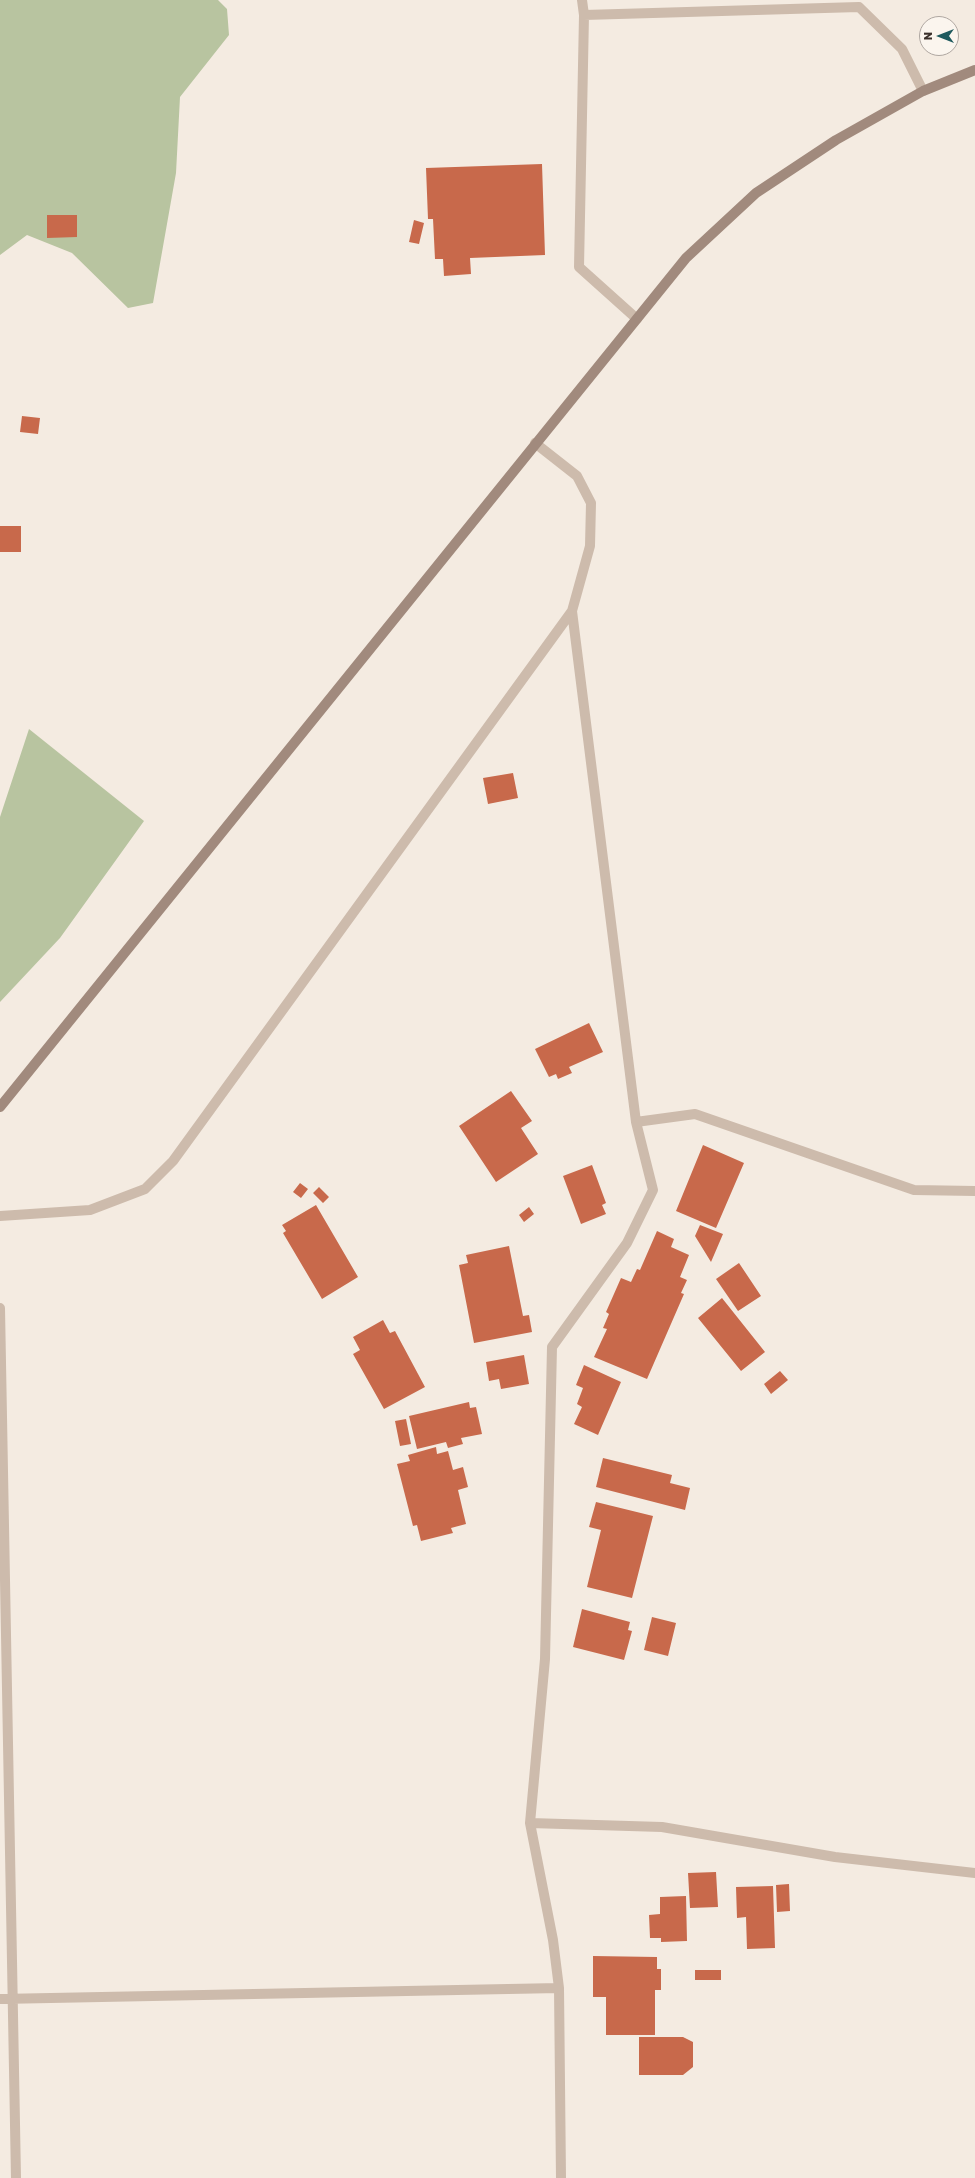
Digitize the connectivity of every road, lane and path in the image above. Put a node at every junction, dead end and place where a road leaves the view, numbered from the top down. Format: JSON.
{"nodes":[{"id":1,"x":582,"y":0,"type":"edge"},
{"id":2,"x":584,"y":14,"type":"junction"},
{"id":3,"x":975,"y":70,"type":"edge"},
{"id":4,"x":923,"y":90,"type":"junction"},
{"id":5,"x":637,"y":319,"type":"junction"},
{"id":6,"x":535,"y":443,"type":"junction"},
{"id":7,"x":572,"y":611,"type":"junction"},
{"id":8,"x":0,"y":1107,"type":"edge"},
{"id":9,"x":636,"y":1122,"type":"junction"},
{"id":10,"x":975,"y":1191,"type":"edge"},
{"id":11,"x":0,"y":1216,"type":"edge"},
{"id":12,"x":0,"y":1308,"type":"edge"},
{"id":13,"x":530,"y":1823,"type":"junction"},
{"id":14,"x":975,"y":1873,"type":"edge"},
{"id":15,"x":559,"y":1988,"type":"junction"},
{"id":16,"x":0,"y":1999,"type":"edge"},
{"id":17,"x":12,"y":1999,"type":"junction"},
{"id":18,"x":16,"y":2178,"type":"edge"},
{"id":19,"x":561,"y":2178,"type":"edge"}],
"edges":[{"from":1,"to":2,"type":"street"},
{"from":2,"to":4,"type":"street"},
{"from":2,"to":5,"type":"street"},
{"from":3,"to":4,"type":"street"},
{"from":4,"to":5,"type":"street"},
{"from":5,"to":6,"type":"street"},
{"from":6,"to":7,"type":"street"},
{"from":6,"to":8,"type":"street"},
{"from":7,"to":9,"type":"street"},
{"from":7,"to":11,"type":"street"},
{"from":9,"to":10,"type":"street"},
{"from":9,"to":13,"type":"street"},
{"from":12,"to":17,"type":"street"},
{"from":13,"to":14,"type":"street"},
{"from":13,"to":15,"type":"street"},
{"from":15,"to":17,"type":"street"},
{"from":15,"to":19,"type":"street"},
{"from":16,"to":17,"type":"street"},
{"from":17,"to":18,"type":"street"}]}
